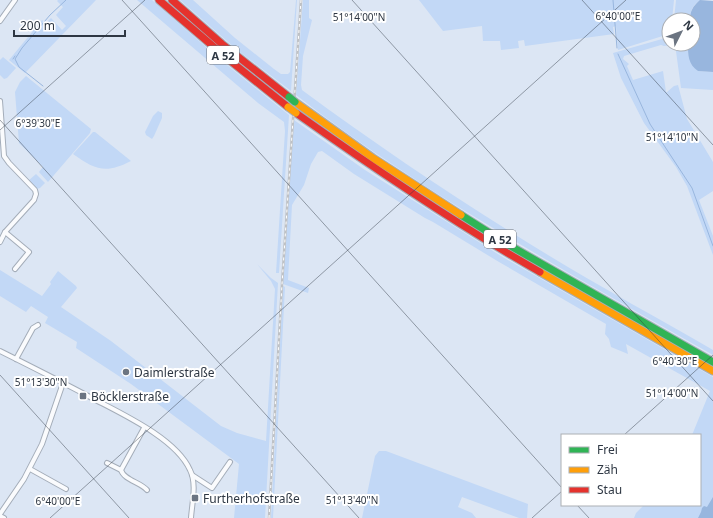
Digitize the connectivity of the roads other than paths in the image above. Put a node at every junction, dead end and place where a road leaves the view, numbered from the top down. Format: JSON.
{"nodes":[{"id":1,"x":15,"y":0,"type":"edge"},
{"id":2,"x":159,"y":0,"type":"edge"},
{"id":3,"x":172,"y":0,"type":"edge"},
{"id":4,"x":0,"y":21,"type":"edge"},
{"id":5,"x":0,"y":101,"type":"edge"},
{"id":6,"x":1,"y":141,"type":"edge"},
{"id":7,"x":2,"y":156,"type":"edge"},
{"id":8,"x":5,"y":232,"type":"junction"},
{"id":9,"x":1,"y":239,"type":"edge"},
{"id":10,"x":15,"y":269,"type":"dead end"},
{"id":11,"x":38,"y":325,"type":"dead end"},
{"id":12,"x":0,"y":351,"type":"edge"},
{"id":13,"x":16,"y":359,"type":"junction"},
{"id":14,"x":713,"y":362,"type":"edge"},
{"id":15,"x":713,"y":371,"type":"edge"},
{"id":16,"x":63,"y":383,"type":"junction"},
{"id":17,"x":144,"y":428,"type":"junction"},
{"id":18,"x":107,"y":462,"type":"dead end"},
{"id":19,"x":230,"y":462,"type":"dead end"},
{"id":20,"x":30,"y":469,"type":"junction"},
{"id":21,"x":121,"y":470,"type":"junction"},
{"id":22,"x":192,"y":475,"type":"junction"},
{"id":23,"x":66,"y":489,"type":"dead end"},
{"id":24,"x":147,"y":490,"type":"dead end"},
{"id":25,"x":0,"y":515,"type":"edge"},
{"id":26,"x":4,"y":518,"type":"edge"},
{"id":27,"x":191,"y":518,"type":"edge"}],
"edges":[{"from":1,"to":4,"type":"street"},
{"from":2,"to":15,"type":"highway","number":"A 52","bridge":true},
{"from":3,"to":14,"type":"highway","number":"A 52","bridge":true},
{"from":5,"to":6,"type":"street"},
{"from":6,"to":7,"type":"street"},
{"from":7,"to":8,"type":"street"},
{"from":8,"to":9,"type":"street"},
{"from":8,"to":10,"type":"street"},
{"from":11,"to":13,"type":"street"},
{"from":12,"to":13,"type":"street"},
{"from":13,"to":16,"type":"street"},
{"from":16,"to":17,"type":"street"},
{"from":16,"to":20,"type":"street"},
{"from":17,"to":21,"type":"street"},
{"from":17,"to":22,"type":"street"},
{"from":18,"to":21,"type":"street"},
{"from":19,"to":22,"type":"street"},
{"from":20,"to":23,"type":"street"},
{"from":20,"to":25,"type":"street"},
{"from":21,"to":24,"type":"street"},
{"from":22,"to":27,"type":"street"},
{"from":25,"to":26,"type":"street"}]}
